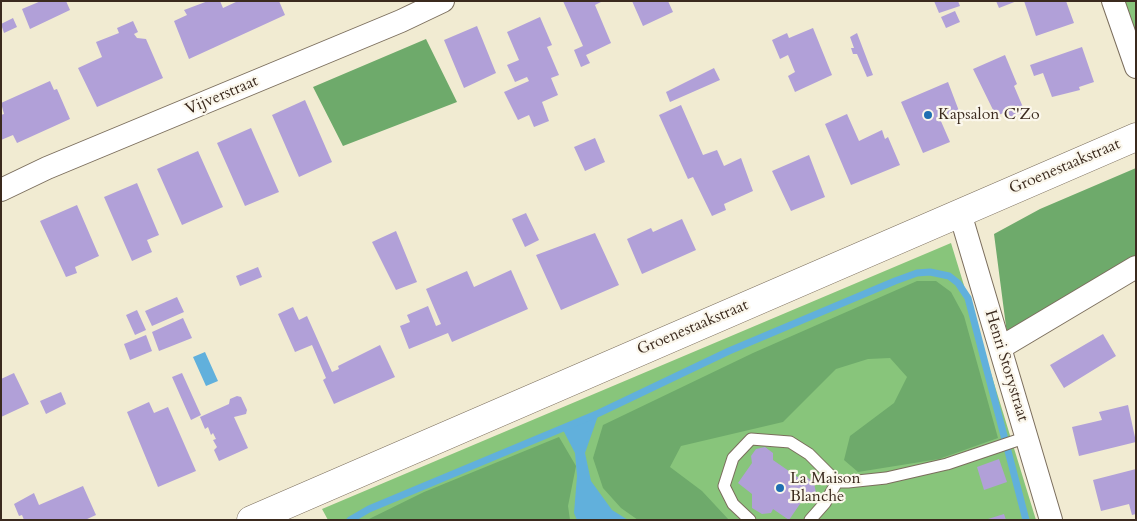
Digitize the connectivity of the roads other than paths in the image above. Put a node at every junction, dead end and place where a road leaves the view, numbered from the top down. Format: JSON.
{"nodes":[{"id":1,"x":443,"y":1,"type":"edge"},
{"id":2,"x":1113,"y":1,"type":"edge"},
{"id":3,"x":1136,"y":67,"type":"edge"},
{"id":4,"x":1136,"y":137,"type":"edge"},
{"id":5,"x":1,"y":190,"type":"edge"},
{"id":6,"x":960,"y":212,"type":"junction"},
{"id":7,"x":1136,"y":267,"type":"edge"},
{"id":8,"x":1000,"y":348,"type":"junction"},
{"id":9,"x":1021,"y":439,"type":"junction"},
{"id":10,"x":836,"y":482,"type":"junction"},
{"id":11,"x":251,"y":520,"type":"edge"},
{"id":12,"x":750,"y":520,"type":"edge"},
{"id":13,"x":810,"y":520,"type":"edge"},
{"id":14,"x":1051,"y":520,"type":"edge"}],
"edges":[{"from":1,"to":5,"type":"street","name":"Vijverstraat"},
{"from":2,"to":3,"type":"street"},
{"from":4,"to":6,"type":"street","name":"Groenestaakstraat"},
{"from":6,"to":8,"type":"street","name":"Henri Storystraat"},
{"from":6,"to":11,"type":"street","name":"Groenestaakstraat"},
{"from":7,"to":8,"type":"street"},
{"from":8,"to":9,"type":"street","name":"Henri Storystraat"},
{"from":9,"to":10,"type":"lane"},
{"from":9,"to":14,"type":"street","name":"Henri Storystraat"},
{"from":10,"to":12,"type":"lane"},
{"from":10,"to":13,"type":"lane"}]}
